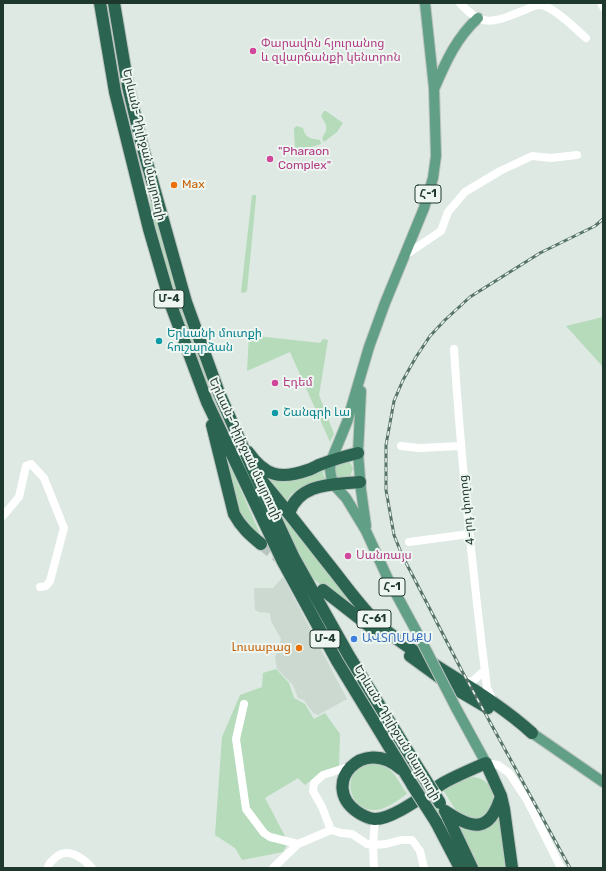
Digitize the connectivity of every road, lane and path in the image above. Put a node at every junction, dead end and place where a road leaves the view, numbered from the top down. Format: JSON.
{"nodes":[{"id":1,"x":100,"y":3,"type":"edge"},
{"id":2,"x":114,"y":3,"type":"edge"},
{"id":3,"x":425,"y":3,"type":"edge"},
{"id":4,"x":460,"y":3,"type":"edge"},
{"id":5,"x":601,"y":3,"type":"edge"},
{"id":6,"x":603,"y":7,"type":"edge"},
{"id":7,"x":478,"y":18,"type":"junction"},
{"id":8,"x":586,"y":38,"type":"dead end"},
{"id":9,"x":434,"y":88,"type":"junction"},
{"id":10,"x":577,"y":155,"type":"dead end"},
{"id":11,"x":404,"y":256,"type":"junction"},
{"id":12,"x":454,"y":349,"type":"dead end"},
{"id":13,"x":362,"y":375,"type":"junction"},
{"id":14,"x":206,"y":402,"type":"junction"},
{"id":15,"x":240,"y":439,"type":"junction"},
{"id":16,"x":401,"y":446,"type":"dead end"},
{"id":17,"x":460,"y":446,"type":"junction"},
{"id":18,"x":358,"y":453,"type":"junction"},
{"id":19,"x":331,"y":461,"type":"junction"},
{"id":20,"x":252,"y":468,"type":"junction"},
{"id":21,"x":360,"y":482,"type":"junction"},
{"id":22,"x":334,"y":485,"type":"junction"},
{"id":23,"x":289,"y":513,"type":"junction"},
{"id":24,"x":3,"y":516,"type":"edge"},
{"id":25,"x":366,"y":531,"type":"junction"},
{"id":26,"x":469,"y":534,"type":"junction"},
{"id":27,"x":409,"y":542,"type":"dead end"},
{"id":28,"x":261,"y":544,"type":"tunnel mouth"},
{"id":29,"x":40,"y":587,"type":"dead end"},
{"id":30,"x":323,"y":590,"type":"dead end"},
{"id":31,"x":485,"y":670,"type":"junction"},
{"id":32,"x":462,"y":682,"type":"junction"},
{"id":33,"x":494,"y":703,"type":"junction"},
{"id":34,"x":244,"y":704,"type":"dead end"},
{"id":35,"x":532,"y":733,"type":"junction"},
{"id":36,"x":486,"y":763,"type":"junction"},
{"id":37,"x":347,"y":772,"type":"junction"},
{"id":38,"x":406,"y":773,"type":"junction"},
{"id":39,"x":603,"y":782,"type":"edge"},
{"id":40,"x":501,"y":796,"type":"junction"},
{"id":41,"x":443,"y":807,"type":"junction"},
{"id":42,"x":375,"y":819,"type":"junction"},
{"id":43,"x":331,"y":830,"type":"junction"},
{"id":44,"x":298,"y":844,"type":"junction"},
{"id":45,"x":373,"y":845,"type":"junction"},
{"id":46,"x":48,"y":868,"type":"edge"},
{"id":47,"x":92,"y":868,"type":"edge"},
{"id":48,"x":274,"y":868,"type":"edge"},
{"id":49,"x":374,"y":868,"type":"edge"},
{"id":50,"x":424,"y":868,"type":"edge"},
{"id":51,"x":460,"y":868,"type":"edge"},
{"id":52,"x":472,"y":868,"type":"edge"},
{"id":53,"x":512,"y":868,"type":"edge"},
{"id":54,"x":561,"y":868,"type":"edge"}],
"edges":[{"from":1,"to":14,"type":"highway","name":"Երևան-Դիլիջան մայրուղի","number":"Մ-4"},
{"from":2,"to":15,"type":"highway","name":"Երևան-Դիլիջան մայրուղի","number":"Մ-4"},
{"from":3,"to":9,"type":"main road","number":"Հ-1"},
{"from":4,"to":7,"type":"street"},
{"from":5,"to":6,"type":"street"},
{"from":7,"to":8,"type":"street"},
{"from":7,"to":9,"type":"main road"},
{"from":9,"to":11,"type":"main road","number":"Հ-1"},
{"from":10,"to":11,"type":"street"},
{"from":11,"to":13,"type":"main road","number":"Հ-1"},
{"from":12,"to":17,"type":"street","name":"4-րդ փողոց"},
{"from":13,"to":18,"type":"main road","number":"Հ-1"},
{"from":13,"to":19,"type":"main road","number":"Հ-1"},
{"from":14,"to":28,"type":"highway"},
{"from":14,"to":38,"type":"highway","name":"Երևան-Դիլիջան մայրուղի","number":"Մ-4"},
{"from":15,"to":19,"type":"highway"},
{"from":15,"to":20,"type":"highway","name":"Երևան-Դիլիջան մայրուղի","number":"Մ-4"},
{"from":16,"to":17,"type":"street"},
{"from":17,"to":26,"type":"street","name":"4-րդ փողոց"},
{"from":18,"to":19,"type":"highway"},
{"from":18,"to":21,"type":"main road","number":"Հ-1"},
{"from":19,"to":22,"type":"main road","number":"Հ-1"},
{"from":20,"to":23,"type":"highway","number":"Հ-61"},
{"from":20,"to":41,"type":"highway","name":"Երևան-Դիլիջան մայրուղի","number":"Մ-4","bridge":true},
{"from":21,"to":22,"type":"highway"},
{"from":21,"to":25,"type":"main road","number":"Հ-1"},
{"from":22,"to":23,"type":"highway"},
{"from":22,"to":25,"type":"main road","number":"Հ-1"},
{"from":23,"to":32,"type":"highway","number":"Հ-61"},
{"from":24,"to":29,"type":"street"},
{"from":25,"to":36,"type":"main road","number":"Հ-1","bridge":true},
{"from":26,"to":27,"type":"street"},
{"from":26,"to":31,"type":"street","name":"4-րդ փողոց"},
{"from":30,"to":35,"type":"highway","number":"Հ-61"},
{"from":31,"to":32,"type":"street"},
{"from":31,"to":33,"type":"street","name":"4-րդ փողոց"},
{"from":32,"to":33,"type":"highway","number":"Հ-61"},
{"from":33,"to":35,"type":"highway","number":"Հ-61"},
{"from":34,"to":44,"type":"street"},
{"from":35,"to":39,"type":"main road","number":"Հ-61"},
{"from":36,"to":40,"type":"highway","number":"Հ-1"},
{"from":36,"to":42,"type":"highway"},
{"from":36,"to":54,"type":"street"},
{"from":37,"to":38,"type":"highway"},
{"from":37,"to":42,"type":"highway"},
{"from":37,"to":43,"type":"street"},
{"from":38,"to":51,"type":"highway","name":"Երևան-Դիլիջան մայրուղի","number":"Մ-4","bridge":true},
{"from":40,"to":41,"type":"highway"},
{"from":40,"to":53,"type":"highway","number":"Հ-1"},
{"from":41,"to":52,"type":"highway","name":"Երևան-Դիլիջան մայրուղի","number":"Մ-4"},
{"from":42,"to":45,"type":"street"},
{"from":43,"to":44,"type":"street"},
{"from":43,"to":45,"type":"street"},
{"from":44,"to":48,"type":"street"},
{"from":45,"to":49,"type":"street"},
{"from":45,"to":50,"type":"street"},
{"from":46,"to":47,"type":"street"}]}
